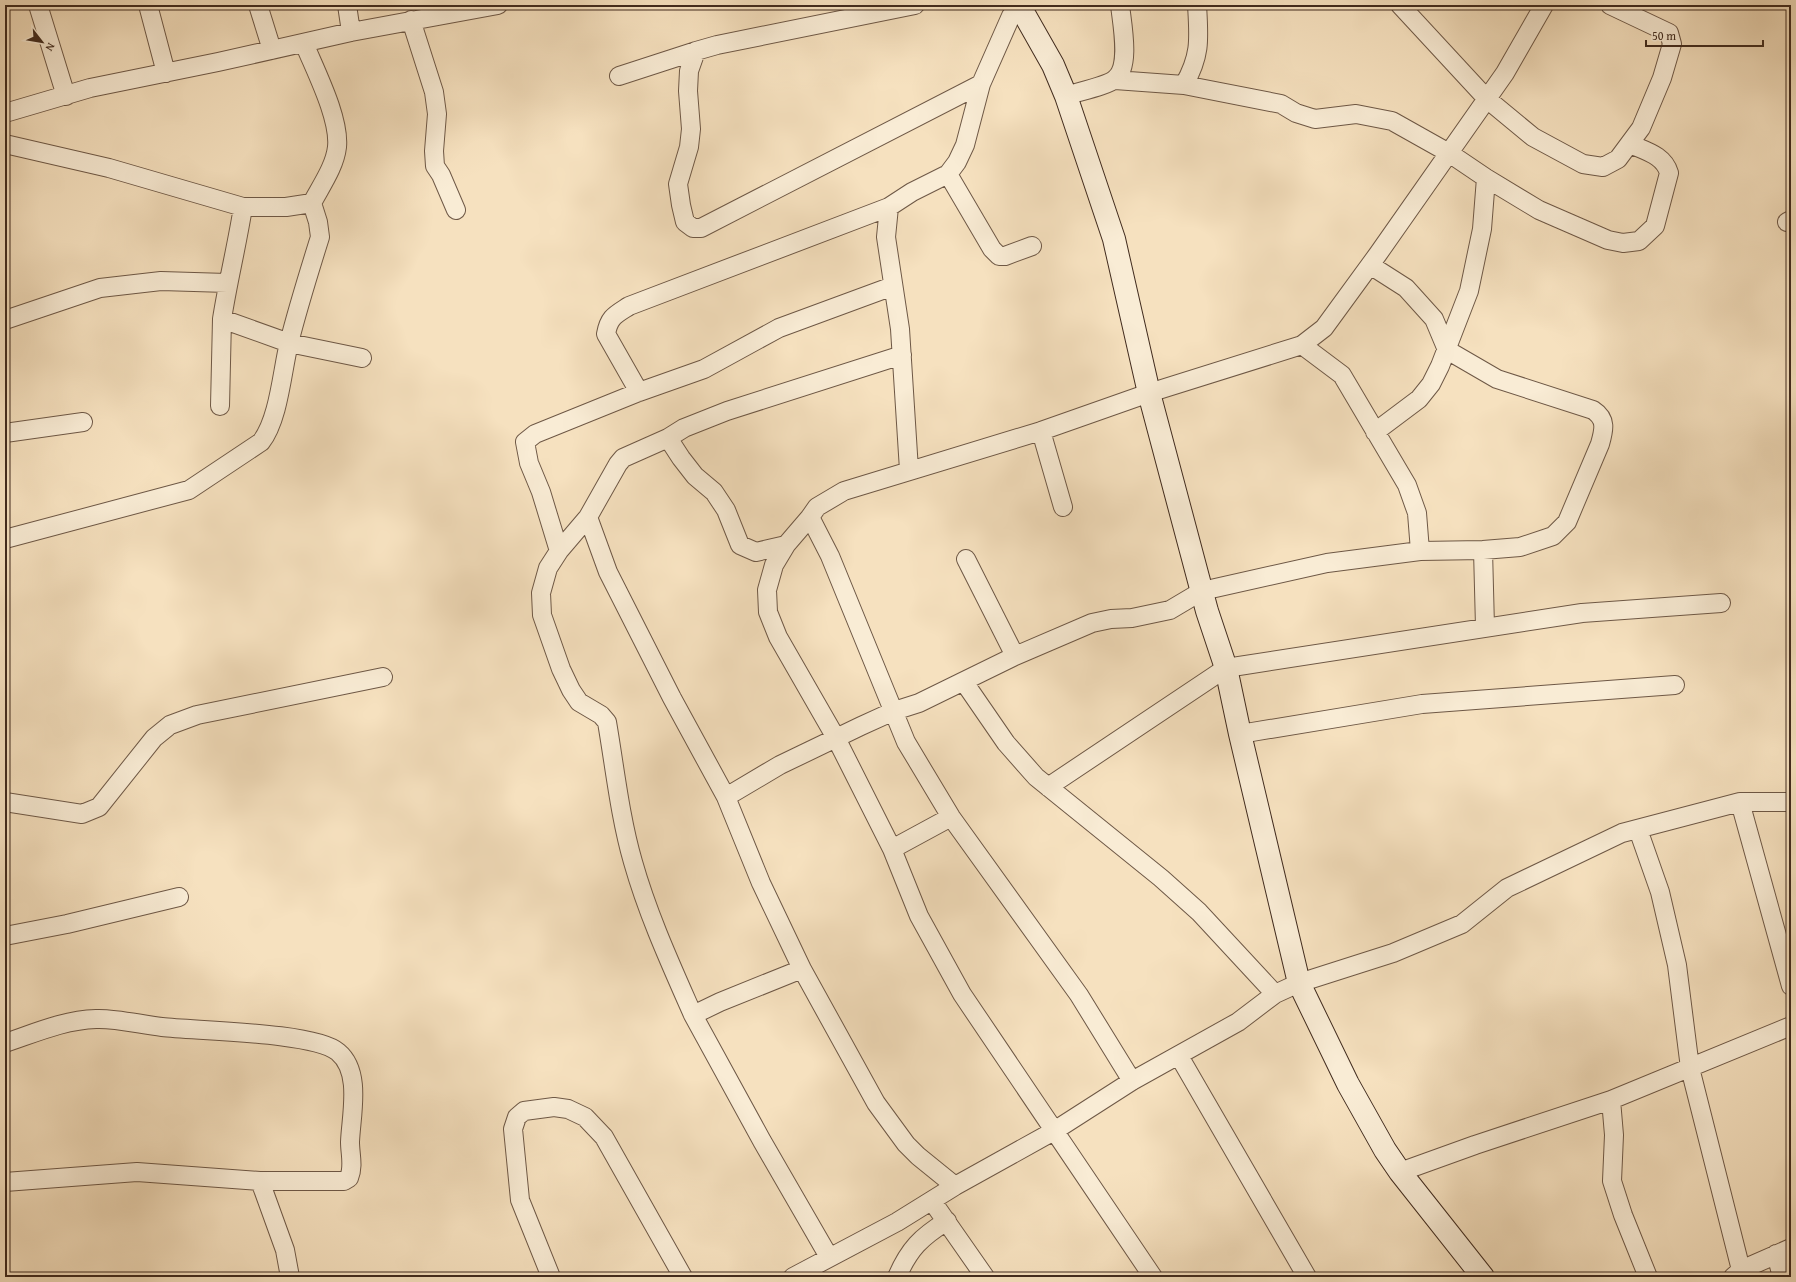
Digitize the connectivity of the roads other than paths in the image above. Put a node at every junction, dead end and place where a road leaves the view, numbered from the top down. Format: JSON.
{"nodes":[{"id":1,"x":38,"y":5,"type":"edge"},
{"id":2,"x":148,"y":5,"type":"edge"},
{"id":3,"x":258,"y":5,"type":"edge"},
{"id":4,"x":348,"y":5,"type":"edge"},
{"id":5,"x":498,"y":5,"type":"edge"},
{"id":6,"x":914,"y":5,"type":"edge"},
{"id":7,"x":1120,"y":5,"type":"edge"},
{"id":8,"x":1197,"y":5,"type":"edge"},
{"id":9,"x":1400,"y":5,"type":"edge"},
{"id":10,"x":1544,"y":5,"type":"edge"},
{"id":11,"x":1610,"y":5,"type":"edge"},
{"id":12,"x":1019,"y":6,"type":"edge"},
{"id":13,"x":411,"y":20,"type":"junction"},
{"id":14,"x":351,"y":32,"type":"junction"},
{"id":15,"x":304,"y":43,"type":"junction"},
{"id":16,"x":272,"y":50,"type":"junction"},
{"id":17,"x":696,"y":51,"type":"junction"},
{"id":18,"x":166,"y":73,"type":"junction"},
{"id":19,"x":619,"y":76,"type":"dead end"},
{"id":20,"x":1115,"y":80,"type":"junction"},
{"id":21,"x":981,"y":84,"type":"junction"},
{"id":22,"x":1184,"y":86,"type":"junction"},
{"id":23,"x":66,"y":96,"type":"junction"},
{"id":24,"x":1066,"y":96,"type":"junction"},
{"id":25,"x":1487,"y":99,"type":"junction"},
{"id":26,"x":5,"y":113,"type":"edge"},
{"id":27,"x":5,"y":144,"type":"edge"},
{"id":28,"x":1630,"y":144,"type":"junction"},
{"id":29,"x":1449,"y":153,"type":"junction"},
{"id":30,"x":948,"y":174,"type":"junction"},
{"id":31,"x":1486,"y":178,"type":"junction"},
{"id":32,"x":312,"y":203,"type":"junction"},
{"id":33,"x":243,"y":207,"type":"junction"},
{"id":34,"x":889,"y":207,"type":"junction"},
{"id":35,"x":456,"y":210,"type":"dead end"},
{"id":36,"x":1032,"y":246,"type":"dead end"},
{"id":37,"x":1370,"y":265,"type":"junction"},
{"id":38,"x":227,"y":283,"type":"junction"},
{"id":39,"x":893,"y":286,"type":"junction"},
{"id":40,"x":222,"y":319,"type":"junction"},
{"id":41,"x":5,"y":320,"type":"edge"},
{"id":42,"x":289,"y":343,"type":"junction"},
{"id":43,"x":1302,"y":345,"type":"junction"},
{"id":44,"x":1447,"y":350,"type":"junction"},
{"id":45,"x":902,"y":355,"type":"junction"},
{"id":46,"x":362,"y":358,"type":"dead end"},
{"id":47,"x":639,"y":392,"type":"junction"},
{"id":48,"x":1149,"y":393,"type":"junction"},
{"id":49,"x":220,"y":406,"type":"dead end"},
{"id":50,"x":83,"y":422,"type":"dead end"},
{"id":51,"x":1040,"y":430,"type":"junction"},
{"id":52,"x":1375,"y":432,"type":"junction"},
{"id":53,"x":5,"y":433,"type":"edge"},
{"id":54,"x":668,"y":438,"type":"junction"},
{"id":55,"x":909,"y":470,"type":"junction"},
{"id":56,"x":1063,"y":507,"type":"dead end"},
{"id":57,"x":588,"y":517,"type":"junction"},
{"id":58,"x":810,"y":517,"type":"junction"},
{"id":59,"x":5,"y":539,"type":"edge"},
{"id":60,"x":786,"y":545,"type":"junction"},
{"id":61,"x":1483,"y":550,"type":"junction"},
{"id":62,"x":559,"y":551,"type":"junction"},
{"id":63,"x":1420,"y":551,"type":"junction"},
{"id":64,"x":966,"y":559,"type":"dead end"},
{"id":65,"x":1202,"y":591,"type":"junction"},
{"id":66,"x":1721,"y":603,"type":"dead end"},
{"id":67,"x":1485,"y":627,"type":"junction"},
{"id":68,"x":1015,"y":656,"type":"junction"},
{"id":69,"x":1226,"y":668,"type":"junction"},
{"id":70,"x":383,"y":677,"type":"dead end"},
{"id":71,"x":964,"y":682,"type":"junction"},
{"id":72,"x":1675,"y":684,"type":"dead end"},
{"id":73,"x":894,"y":711,"type":"junction"},
{"id":74,"x":1240,"y":734,"type":"junction"},
{"id":75,"x":836,"y":738,"type":"junction"},
{"id":76,"x":1048,"y":787,"type":"junction"},
{"id":77,"x":726,"y":797,"type":"junction"},
{"id":78,"x":5,"y":802,"type":"edge"},
{"id":79,"x":1740,"y":802,"type":"junction"},
{"id":80,"x":1791,"y":802,"type":"edge"},
{"id":81,"x":951,"y":817,"type":"junction"},
{"id":82,"x":1636,"y":830,"type":"junction"},
{"id":83,"x":892,"y":849,"type":"junction"},
{"id":84,"x":179,"y":897,"type":"dead end"},
{"id":85,"x":5,"y":936,"type":"edge"},
{"id":86,"x":802,"y":968,"type":"junction"},
{"id":87,"x":1299,"y":982,"type":"junction"},
{"id":88,"x":1791,"y":986,"type":"edge"},
{"id":89,"x":1275,"y":994,"type":"junction"},
{"id":90,"x":693,"y":1015,"type":"junction"},
{"id":91,"x":1791,"y":1026,"type":"edge"},
{"id":92,"x":5,"y":1043,"type":"edge"},
{"id":93,"x":1179,"y":1056,"type":"junction"},
{"id":94,"x":1690,"y":1068,"type":"junction"},
{"id":95,"x":1132,"y":1081,"type":"junction"},
{"id":96,"x":1611,"y":1100,"type":"junction"},
{"id":97,"x":1054,"y":1131,"type":"junction"},
{"id":98,"x":1400,"y":1172,"type":"junction"},
{"id":99,"x":260,"y":1181,"type":"junction"},
{"id":100,"x":5,"y":1182,"type":"edge"},
{"id":101,"x":955,"y":1186,"type":"junction"},
{"id":102,"x":932,"y":1201,"type":"junction"},
{"id":103,"x":947,"y":1221,"type":"junction"},
{"id":104,"x":1784,"y":1251,"type":"edge"},
{"id":105,"x":830,"y":1258,"type":"junction"},
{"id":106,"x":1736,"y":1274,"type":"edge"},
{"id":107,"x":290,"y":1277,"type":"edge"},
{"id":108,"x":551,"y":1277,"type":"edge"},
{"id":109,"x":683,"y":1277,"type":"edge"},
{"id":110,"x":793,"y":1277,"type":"edge"},
{"id":111,"x":897,"y":1277,"type":"edge"},
{"id":112,"x":985,"y":1277,"type":"edge"},
{"id":113,"x":1153,"y":1277,"type":"edge"},
{"id":114,"x":1307,"y":1277,"type":"edge"},
{"id":115,"x":1483,"y":1277,"type":"edge"},
{"id":116,"x":1648,"y":1277,"type":"edge"},
{"id":117,"x":1782,"y":1277,"type":"edge"}],
"edges":[{"from":1,"to":23,"type":"street"},
{"from":2,"to":18,"type":"street"},
{"from":3,"to":16,"type":"street"},
{"from":4,"to":14,"type":"street"},
{"from":5,"to":13,"type":"street"},
{"from":6,"to":17,"type":"street"},
{"from":7,"to":20,"type":"street"},
{"from":8,"to":22,"type":"street"},
{"from":9,"to":25,"type":"street"},
{"from":10,"to":25,"type":"street"},
{"from":11,"to":28,"type":"street"},
{"from":12,"to":21,"type":"street"},
{"from":12,"to":24,"type":"street"},
{"from":13,"to":14,"type":"street"},
{"from":13,"to":35,"type":"street"},
{"from":14,"to":15,"type":"street"},
{"from":15,"to":16,"type":"street"},
{"from":15,"to":32,"type":"street"},
{"from":16,"to":18,"type":"street"},
{"from":17,"to":19,"type":"street"},
{"from":17,"to":21,"type":"street"},
{"from":18,"to":23,"type":"street"},
{"from":20,"to":22,"type":"street"},
{"from":20,"to":24,"type":"street"},
{"from":21,"to":30,"type":"street"},
{"from":22,"to":29,"type":"street"},
{"from":23,"to":26,"type":"street"},
{"from":24,"to":48,"type":"street"},
{"from":25,"to":28,"type":"street"},
{"from":25,"to":29,"type":"street"},
{"from":27,"to":33,"type":"street"},
{"from":28,"to":31,"type":"street"},
{"from":29,"to":31,"type":"street"},
{"from":29,"to":37,"type":"street"},
{"from":30,"to":34,"type":"street"},
{"from":30,"to":36,"type":"street"},
{"from":31,"to":44,"type":"street"},
{"from":32,"to":33,"type":"street"},
{"from":32,"to":42,"type":"street"},
{"from":33,"to":38,"type":"street"},
{"from":34,"to":39,"type":"street"},
{"from":34,"to":47,"type":"street"},
{"from":37,"to":43,"type":"street"},
{"from":37,"to":44,"type":"street"},
{"from":38,"to":40,"type":"street"},
{"from":38,"to":41,"type":"street"},
{"from":39,"to":45,"type":"street"},
{"from":39,"to":47,"type":"street"},
{"from":40,"to":42,"type":"street"},
{"from":40,"to":49,"type":"street"},
{"from":42,"to":46,"type":"street"},
{"from":42,"to":59,"type":"street"},
{"from":43,"to":48,"type":"street"},
{"from":43,"to":52,"type":"street"},
{"from":44,"to":52,"type":"street"},
{"from":44,"to":61,"type":"street"},
{"from":45,"to":54,"type":"street"},
{"from":45,"to":55,"type":"street"},
{"from":47,"to":62,"type":"street"},
{"from":48,"to":51,"type":"street"},
{"from":48,"to":65,"type":"street"},
{"from":50,"to":53,"type":"street"},
{"from":51,"to":55,"type":"street"},
{"from":51,"to":56,"type":"street"},
{"from":52,"to":63,"type":"street"},
{"from":54,"to":57,"type":"street"},
{"from":54,"to":60,"type":"street"},
{"from":55,"to":58,"type":"street"},
{"from":57,"to":62,"type":"street"},
{"from":57,"to":77,"type":"street"},
{"from":58,"to":60,"type":"street"},
{"from":58,"to":73,"type":"street"},
{"from":60,"to":75,"type":"street"},
{"from":61,"to":63,"type":"street"},
{"from":61,"to":67,"type":"street"},
{"from":62,"to":90,"type":"street"},
{"from":63,"to":65,"type":"street"},
{"from":64,"to":68,"type":"street"},
{"from":65,"to":68,"type":"street"},
{"from":65,"to":69,"type":"street"},
{"from":66,"to":67,"type":"street"},
{"from":67,"to":69,"type":"street"},
{"from":68,"to":71,"type":"street"},
{"from":69,"to":74,"type":"street"},
{"from":69,"to":76,"type":"street"},
{"from":70,"to":78,"type":"street"},
{"from":71,"to":73,"type":"street"},
{"from":71,"to":76,"type":"street"},
{"from":72,"to":74,"type":"street"},
{"from":73,"to":75,"type":"street"},
{"from":73,"to":81,"type":"street"},
{"from":74,"to":87,"type":"street"},
{"from":75,"to":77,"type":"street"},
{"from":75,"to":83,"type":"street"},
{"from":76,"to":89,"type":"street"},
{"from":77,"to":86,"type":"street"},
{"from":79,"to":80,"type":"street"},
{"from":79,"to":82,"type":"street"},
{"from":79,"to":88,"type":"street"},
{"from":81,"to":83,"type":"street"},
{"from":81,"to":95,"type":"street"},
{"from":82,"to":87,"type":"street"},
{"from":82,"to":94,"type":"street"},
{"from":83,"to":97,"type":"street"},
{"from":84,"to":85,"type":"street"},
{"from":86,"to":90,"type":"street"},
{"from":86,"to":101,"type":"street"},
{"from":87,"to":89,"type":"street"},
{"from":87,"to":98,"type":"street"},
{"from":89,"to":93,"type":"street"},
{"from":90,"to":105,"type":"street"},
{"from":91,"to":94,"type":"street"},
{"from":92,"to":99,"type":"street"},
{"from":93,"to":95,"type":"street"},
{"from":93,"to":114,"type":"street"},
{"from":94,"to":96,"type":"street"},
{"from":94,"to":106,"type":"street"},
{"from":95,"to":97,"type":"street"},
{"from":96,"to":98,"type":"street"},
{"from":96,"to":116,"type":"street"},
{"from":97,"to":101,"type":"street"},
{"from":97,"to":113,"type":"street"},
{"from":98,"to":115,"type":"street"},
{"from":99,"to":100,"type":"street"},
{"from":99,"to":107,"type":"street"},
{"from":101,"to":102,"type":"street"},
{"from":102,"to":103,"type":"street"},
{"from":102,"to":105,"type":"street"},
{"from":103,"to":111,"type":"street"},
{"from":103,"to":112,"type":"street"},
{"from":104,"to":106,"type":"street"},
{"from":104,"to":117,"type":"street"},
{"from":105,"to":110,"type":"street"},
{"from":108,"to":109,"type":"street"}]}
